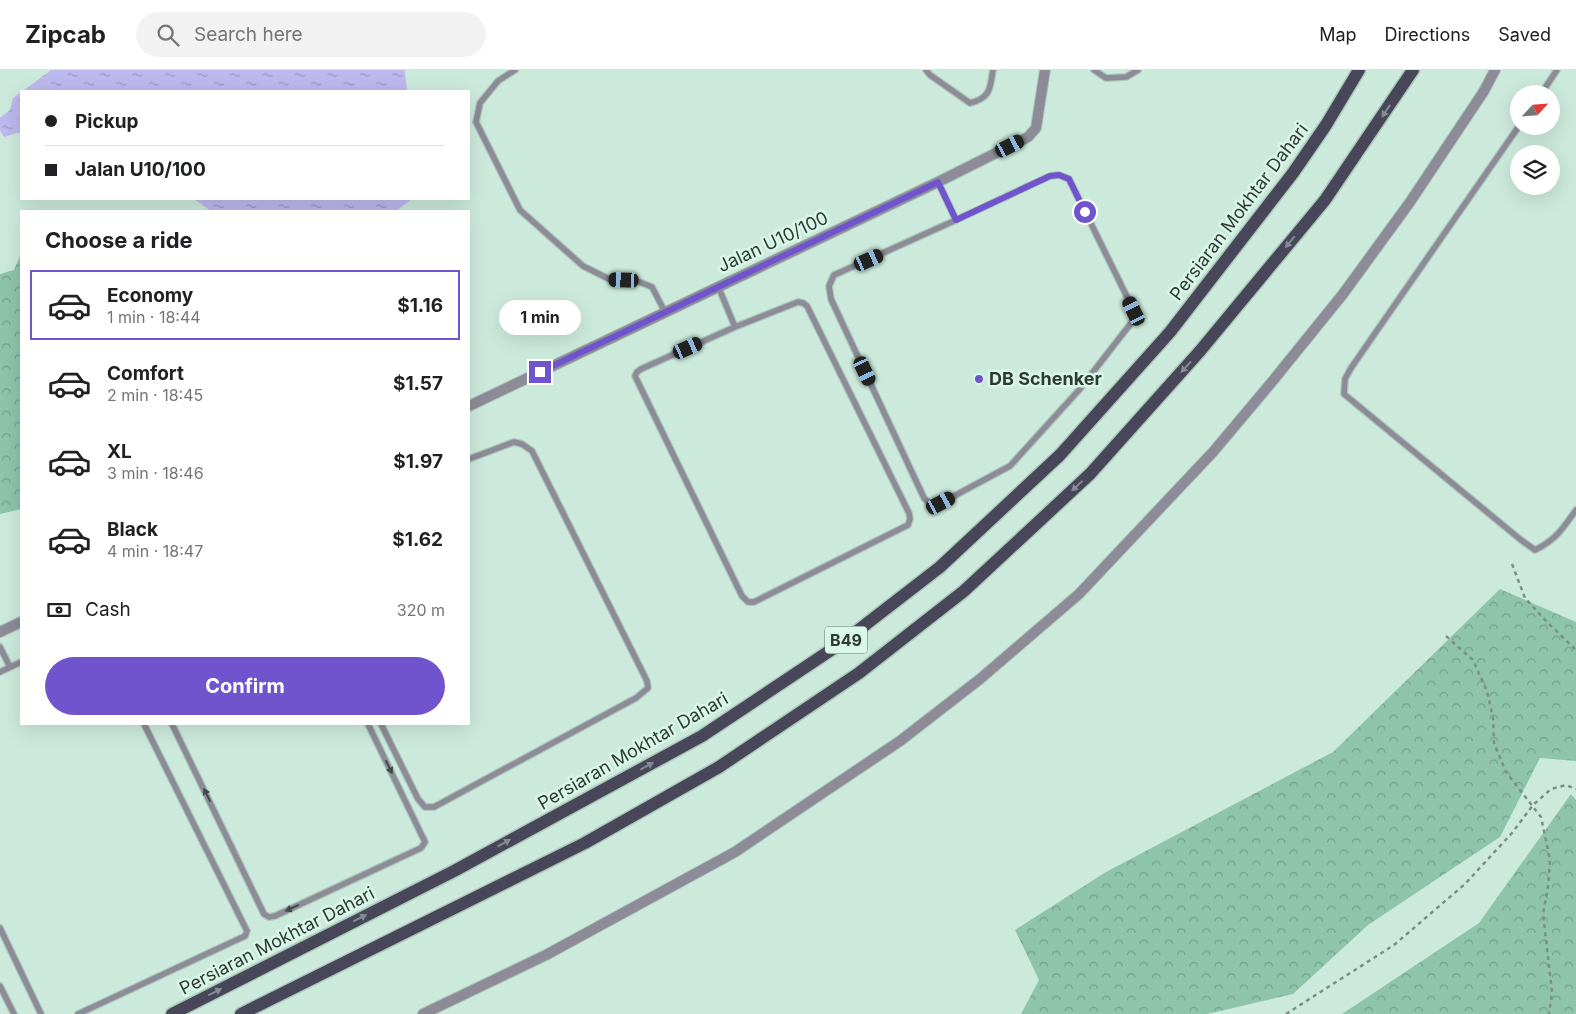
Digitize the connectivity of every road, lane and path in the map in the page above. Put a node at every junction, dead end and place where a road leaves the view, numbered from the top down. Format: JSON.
{"nodes":[{"id":1,"x":514,"y":70,"type":"edge"},
{"id":2,"x":926,"y":70,"type":"edge"},
{"id":3,"x":993,"y":70,"type":"edge"},
{"id":4,"x":1045,"y":70,"type":"edge"},
{"id":5,"x":1094,"y":70,"type":"edge"},
{"id":6,"x":1138,"y":70,"type":"edge"},
{"id":7,"x":1359,"y":70,"type":"edge"},
{"id":8,"x":1413,"y":70,"type":"edge"},
{"id":9,"x":1495,"y":70,"type":"edge"},
{"id":10,"x":1557,"y":70,"type":"edge"},
{"id":11,"x":1547,"y":85,"type":"edge"},
{"id":12,"x":1513,"y":135,"type":"edge"},
{"id":13,"x":938,"y":182,"type":"junction"},
{"id":14,"x":956,"y":220,"type":"junction"},
{"id":15,"x":718,"y":286,"type":"junction"},
{"id":16,"x":665,"y":312,"type":"junction"},
{"id":17,"x":735,"y":326,"type":"junction"},
{"id":18,"x":470,"y":406,"type":"edge"},
{"id":19,"x":470,"y":459,"type":"edge"},
{"id":20,"x":1576,"y":510,"type":"edge"},
{"id":21,"x":1512,"y":564,"type":"dead end"},
{"id":22,"x":20,"y":622,"type":"edge"},
{"id":23,"x":0,"y":632,"type":"edge"},
{"id":24,"x":1446,"y":636,"type":"dead end"},
{"id":25,"x":0,"y":647,"type":"edge"},
{"id":26,"x":1576,"y":650,"type":"edge"},
{"id":27,"x":20,"y":662,"type":"edge"},
{"id":28,"x":10,"y":667,"type":"junction"},
{"id":29,"x":0,"y":672,"type":"edge"},
{"id":30,"x":144,"y":725,"type":"edge"},
{"id":31,"x":172,"y":725,"type":"edge"},
{"id":32,"x":368,"y":725,"type":"edge"},
{"id":33,"x":381,"y":725,"type":"edge"},
{"id":34,"x":1576,"y":788,"type":"edge"},
{"id":35,"x":1533,"y":805,"type":"junction"},
{"id":36,"x":0,"y":928,"type":"edge"},
{"id":37,"x":0,"y":986,"type":"edge"},
{"id":38,"x":14,"y":1014,"type":"edge"},
{"id":39,"x":41,"y":1014,"type":"edge"},
{"id":40,"x":78,"y":1014,"type":"edge"},
{"id":41,"x":172,"y":1014,"type":"edge"},
{"id":42,"x":242,"y":1014,"type":"edge"},
{"id":43,"x":423,"y":1014,"type":"edge"},
{"id":44,"x":1286,"y":1014,"type":"edge"},
{"id":45,"x":1549,"y":1014,"type":"edge"}],
"edges":[{"from":1,"to":16,"type":"lane"},
{"from":2,"to":3,"type":"lane"},
{"from":4,"to":13,"type":"street","name":"Jalan U10/100"},
{"from":5,"to":6,"type":"lane"},
{"from":41,"to":7,"type":"main road","name":"Persiaran Mokhtar Dahari","number":"B49","one_way":true},
{"from":8,"to":42,"type":"main road","number":"B49","one_way":true},
{"from":9,"to":43,"type":"street"},
{"from":10,"to":11,"type":"lane"},
{"from":12,"to":20,"type":"lane"},
{"from":13,"to":14,"type":"lane"},
{"from":13,"to":15,"type":"street","name":"Jalan U10/100"},
{"from":14,"to":14,"type":"lane"},
{"from":15,"to":16,"type":"street","name":"Jalan U10/100"},
{"from":15,"to":17,"type":"lane"},
{"from":16,"to":18,"type":"street","name":"Jalan U10/100"},
{"from":17,"to":17,"type":"lane"},
{"from":19,"to":33,"type":"lane"},
{"from":21,"to":26,"type":"path"},
{"from":22,"to":23,"type":"street"},
{"from":24,"to":35,"type":"path"},
{"from":25,"to":28,"type":"lane"},
{"from":27,"to":28,"type":"lane"},
{"from":28,"to":29,"type":"lane"},
{"from":30,"to":40,"type":"lane"},
{"from":32,"to":31,"type":"lane","one_way":true},
{"from":34,"to":35,"type":"path"},
{"from":35,"to":44,"type":"path"},
{"from":35,"to":45,"type":"path"},
{"from":36,"to":39,"type":"lane"},
{"from":37,"to":38,"type":"lane"}]}
